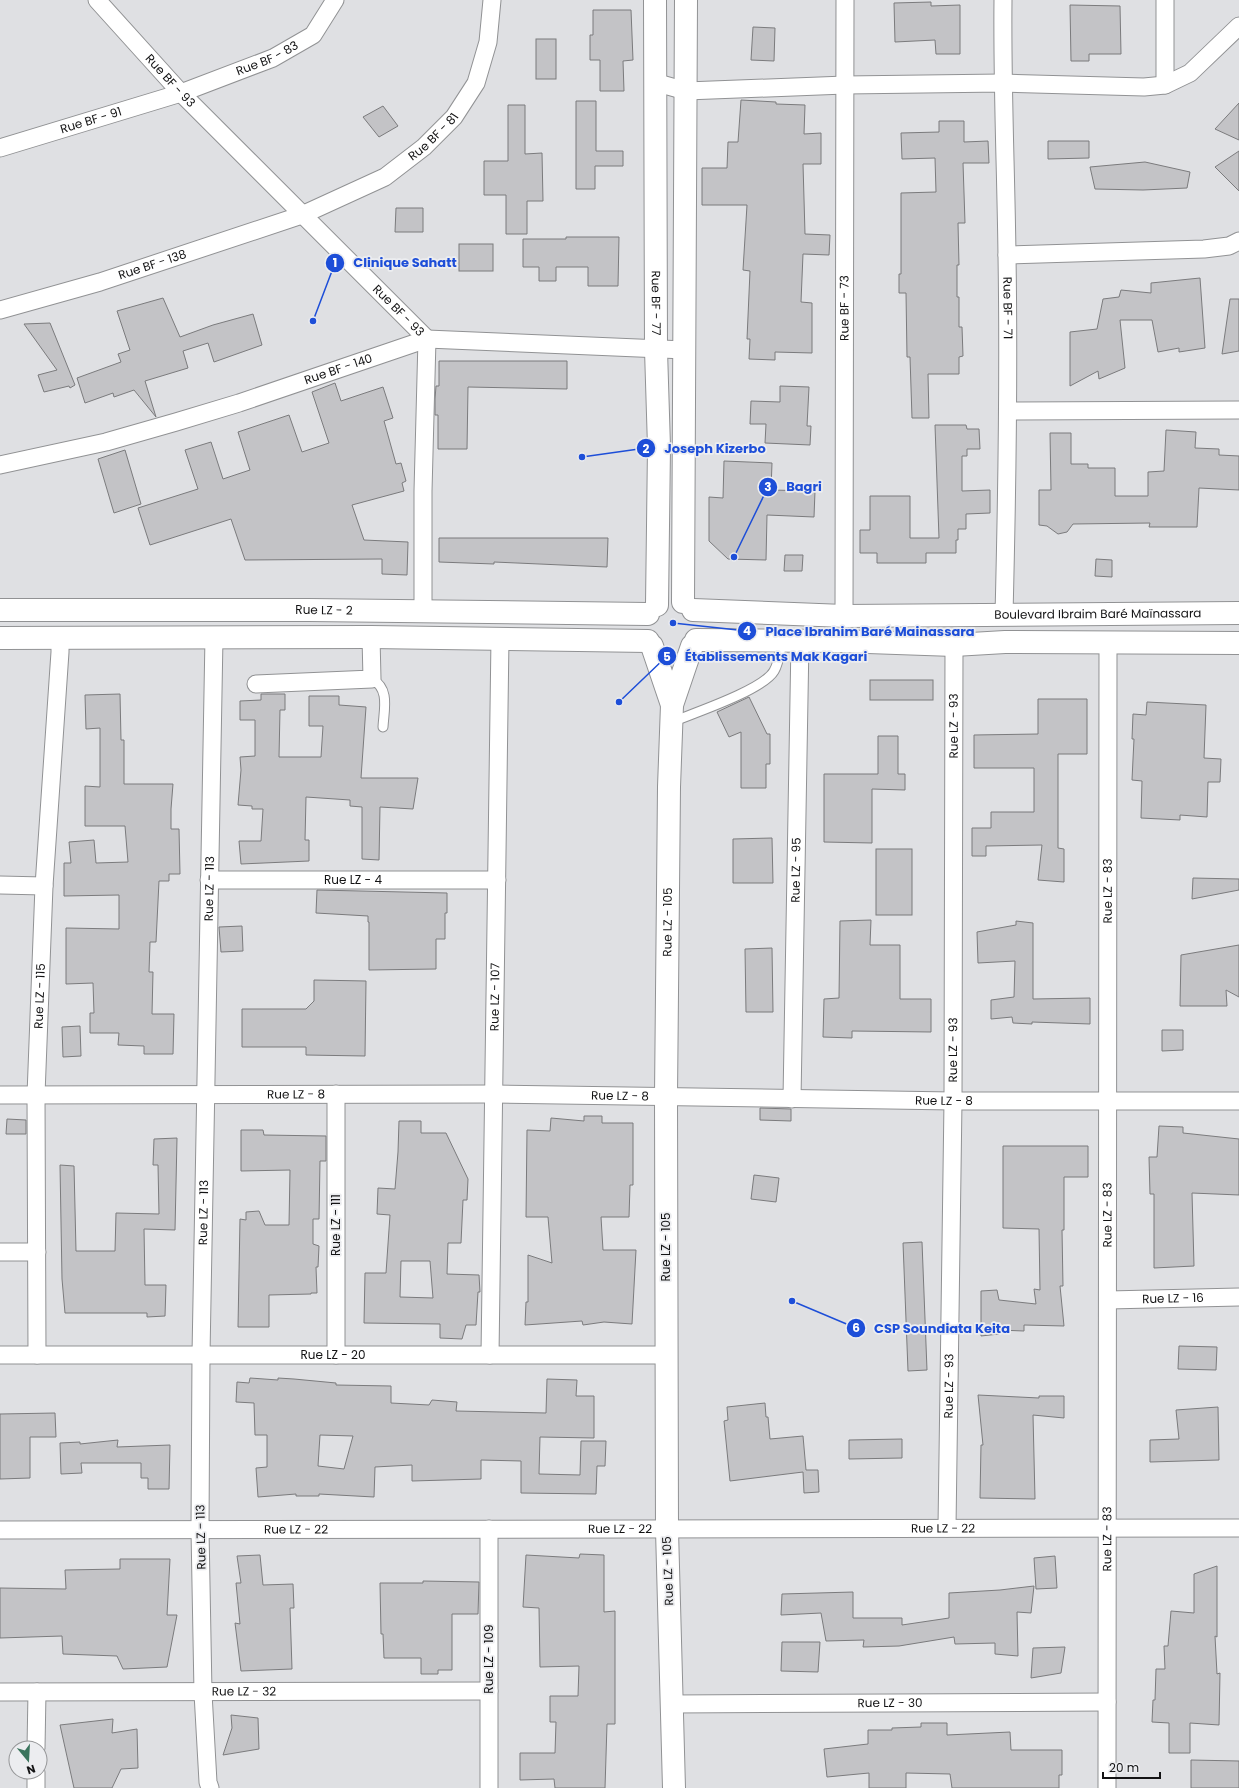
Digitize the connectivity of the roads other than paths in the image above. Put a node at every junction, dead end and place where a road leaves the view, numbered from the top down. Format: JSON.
{"nodes":[{"id":1,"x":97,"y":0,"type":"edge"},
{"id":2,"x":336,"y":0,"type":"edge"},
{"id":3,"x":492,"y":0,"type":"edge"},
{"id":4,"x":654,"y":0,"type":"edge"},
{"id":5,"x":686,"y":0,"type":"edge"},
{"id":6,"x":845,"y":0,"type":"edge"},
{"id":7,"x":1003,"y":0,"type":"edge"},
{"id":8,"x":1165,"y":0,"type":"edge"},
{"id":9,"x":1239,"y":26,"type":"edge"},
{"id":10,"x":654,"y":82,"type":"junction"},
{"id":11,"x":1002,"y":84,"type":"junction"},
{"id":12,"x":845,"y":85,"type":"junction"},
{"id":13,"x":1165,"y":85,"type":"junction"},
{"id":14,"x":686,"y":91,"type":"junction"},
{"id":15,"x":181,"y":93,"type":"junction"},
{"id":16,"x":0,"y":148,"type":"edge"},
{"id":17,"x":302,"y":215,"type":"junction"},
{"id":18,"x":1239,"y":241,"type":"edge"},
{"id":19,"x":1007,"y":255,"type":"junction"},
{"id":20,"x":0,"y":310,"type":"edge"},
{"id":21,"x":427,"y":339,"type":"junction"},
{"id":22,"x":656,"y":350,"type":"junction"},
{"id":23,"x":685,"y":350,"type":"junction"},
{"id":24,"x":1239,"y":410,"type":"edge"},
{"id":25,"x":1008,"y":411,"type":"junction"},
{"id":26,"x":0,"y":465,"type":"edge"},
{"id":27,"x":688,"y":606,"type":"junction"},
{"id":28,"x":0,"y":610,"type":"edge"},
{"id":29,"x":652,"y":610,"type":"junction"},
{"id":30,"x":423,"y":612,"type":"junction"},
{"id":31,"x":1239,"y":613,"type":"edge"},
{"id":32,"x":1004,"y":615,"type":"junction"},
{"id":33,"x":844,"y":616,"type":"junction"},
{"id":34,"x":214,"y":637,"type":"junction"},
{"id":35,"x":371,"y":637,"type":"junction"},
{"id":36,"x":0,"y":638,"type":"edge"},
{"id":37,"x":60,"y":638,"type":"junction"},
{"id":38,"x":500,"y":638,"type":"junction"},
{"id":39,"x":792,"y":641,"type":"junction"},
{"id":40,"x":1108,"y":642,"type":"junction"},
{"id":41,"x":650,"y":643,"type":"junction"},
{"id":42,"x":694,"y":643,"type":"junction"},
{"id":43,"x":1239,"y":643,"type":"edge"},
{"id":44,"x":954,"y":645,"type":"junction"},
{"id":45,"x":372,"y":679,"type":"junction"},
{"id":46,"x":256,"y":684,"type":"dead end"},
{"id":47,"x":671,"y":714,"type":"junction"},
{"id":48,"x":383,"y":727,"type":"dead end"},
{"id":49,"x":209,"y":880,"type":"junction"},
{"id":50,"x":497,"y":880,"type":"junction"},
{"id":51,"x":0,"y":886,"type":"edge"},
{"id":52,"x":44,"y":886,"type":"junction"},
{"id":53,"x":336,"y":1094,"type":"junction"},
{"id":54,"x":494,"y":1094,"type":"junction"},
{"id":55,"x":0,"y":1095,"type":"edge"},
{"id":56,"x":36,"y":1095,"type":"junction"},
{"id":57,"x":205,"y":1095,"type":"junction"},
{"id":58,"x":666,"y":1096,"type":"junction"},
{"id":59,"x":792,"y":1099,"type":"junction"},
{"id":60,"x":1109,"y":1100,"type":"junction"},
{"id":61,"x":953,"y":1101,"type":"junction"},
{"id":62,"x":1239,"y":1101,"type":"edge"},
{"id":63,"x":0,"y":1252,"type":"edge"},
{"id":64,"x":36,"y":1252,"type":"junction"},
{"id":65,"x":1239,"y":1297,"type":"edge"},
{"id":66,"x":1108,"y":1300,"type":"junction"},
{"id":67,"x":0,"y":1355,"type":"edge"},
{"id":68,"x":37,"y":1355,"type":"junction"},
{"id":69,"x":201,"y":1355,"type":"junction"},
{"id":70,"x":336,"y":1355,"type":"junction"},
{"id":71,"x":490,"y":1355,"type":"junction"},
{"id":72,"x":666,"y":1355,"type":"junction"},
{"id":73,"x":947,"y":1528,"type":"junction"},
{"id":74,"x":1107,"y":1528,"type":"junction"},
{"id":75,"x":1239,"y":1528,"type":"edge"},
{"id":76,"x":489,"y":1529,"type":"junction"},
{"id":77,"x":0,"y":1530,"type":"edge"},
{"id":78,"x":200,"y":1530,"type":"junction"},
{"id":79,"x":667,"y":1530,"type":"junction"},
{"id":80,"x":489,"y":1691,"type":"junction"},
{"id":81,"x":0,"y":1692,"type":"edge"},
{"id":82,"x":37,"y":1692,"type":"junction"},
{"id":83,"x":203,"y":1693,"type":"junction"},
{"id":84,"x":1107,"y":1702,"type":"junction"},
{"id":85,"x":672,"y":1704,"type":"junction"},
{"id":86,"x":36,"y":1740,"type":"edge"},
{"id":87,"x":210,"y":1788,"type":"edge"},
{"id":88,"x":489,"y":1788,"type":"edge"},
{"id":89,"x":674,"y":1788,"type":"edge"},
{"id":90,"x":1107,"y":1788,"type":"edge"}],
"edges":[{"from":1,"to":15,"type":"street","name":"Rue BF - 93"},
{"from":2,"to":15,"type":"street","name":"Rue BF - 83"},
{"from":3,"to":17,"type":"street","name":"Rue BF - 81"},
{"from":4,"to":10,"type":"main road","name":"Rue BF - 77"},
{"from":5,"to":14,"type":"main road"},
{"from":6,"to":12,"type":"street","name":"Rue BF - 73"},
{"from":7,"to":11,"type":"street","name":"Rue BF - 71"},
{"from":8,"to":13,"type":"street"},
{"from":9,"to":13,"type":"street"},
{"from":10,"to":14,"type":"street"},
{"from":10,"to":22,"type":"main road","name":"Rue BF - 77"},
{"from":11,"to":12,"type":"street"},
{"from":11,"to":13,"type":"street"},
{"from":11,"to":19,"type":"street","name":"Rue BF - 71"},
{"from":12,"to":14,"type":"street"},
{"from":12,"to":33,"type":"street","name":"Rue BF - 73"},
{"from":14,"to":23,"type":"main road"},
{"from":15,"to":16,"type":"street","name":"Rue BF - 91"},
{"from":15,"to":17,"type":"street","name":"Rue BF - 93"},
{"from":17,"to":20,"type":"street","name":"Rue BF - 138"},
{"from":17,"to":21,"type":"street","name":"Rue BF - 93"},
{"from":18,"to":19,"type":"street"},
{"from":19,"to":25,"type":"street","name":"Rue BF - 71"},
{"from":21,"to":22,"type":"street","name":"Rue BF - 140"},
{"from":21,"to":26,"type":"street","name":"Rue BF - 140"},
{"from":21,"to":30,"type":"street","name":"Rue BF - 93"},
{"from":22,"to":23,"type":"street","name":"Rue BF - 140"},
{"from":22,"to":29,"type":"main road","name":"Rue BF - 77"},
{"from":23,"to":27,"type":"main road"},
{"from":24,"to":25,"type":"street"},
{"from":25,"to":32,"type":"street","name":"Rue BF - 71"},
{"from":27,"to":29,"type":"main road"},
{"from":27,"to":33,"type":"main road","name":"Boulevard Ibraim Baré Maïnassara"},
{"from":27,"to":42,"type":"main road"},
{"from":28,"to":30,"type":"main road","name":"Rue LZ - 2"},
{"from":29,"to":30,"type":"main road","name":"Rue LZ - 2"},
{"from":29,"to":41,"type":"main road"},
{"from":31,"to":32,"type":"main road","name":"Boulevard Ibraim Baré Maïnassara"},
{"from":32,"to":33,"type":"main road","name":"Boulevard Ibraim Baré Maïnassara"},
{"from":34,"to":35,"type":"main road"},
{"from":34,"to":37,"type":"main road"},
{"from":34,"to":49,"type":"street","name":"Rue LZ - 113"},
{"from":35,"to":38,"type":"main road"},
{"from":35,"to":45,"type":"street"},
{"from":36,"to":37,"type":"main road"},
{"from":37,"to":52,"type":"street","name":"Rue LZ - 115"},
{"from":38,"to":41,"type":"main road"},
{"from":38,"to":50,"type":"street","name":"Rue LZ - 107"},
{"from":39,"to":42,"type":"main road"},
{"from":39,"to":44,"type":"main road"},
{"from":39,"to":47,"type":"lane"},
{"from":39,"to":59,"type":"street","name":"Rue LZ - 95"},
{"from":40,"to":43,"type":"main road"},
{"from":40,"to":44,"type":"main road"},
{"from":40,"to":60,"type":"street","name":"Rue LZ - 83"},
{"from":41,"to":42,"type":"main road"},
{"from":41,"to":47,"type":"main road","name":"Rue LZ - 105"},
{"from":42,"to":47,"type":"main road","name":"Rue LZ - 105"},
{"from":44,"to":61,"type":"street","name":"Rue LZ - 93"},
{"from":45,"to":46,"type":"street"},
{"from":45,"to":48,"type":"lane"},
{"from":47,"to":58,"type":"main road","name":"Rue LZ - 105"},
{"from":49,"to":50,"type":"street","name":"Rue LZ - 4"},
{"from":49,"to":57,"type":"street","name":"Rue LZ - 113"},
{"from":50,"to":54,"type":"street","name":"Rue LZ - 107"},
{"from":51,"to":52,"type":"street"},
{"from":52,"to":56,"type":"street","name":"Rue LZ - 115"},
{"from":53,"to":54,"type":"street","name":"Rue LZ - 8"},
{"from":53,"to":57,"type":"street","name":"Rue LZ - 8"},
{"from":53,"to":70,"type":"street","name":"Rue LZ - 111"},
{"from":54,"to":58,"type":"street","name":"Rue LZ - 8"},
{"from":54,"to":71,"type":"street","name":"Rue LZ - 107"},
{"from":55,"to":56,"type":"street","name":"Rue LZ - 8"},
{"from":56,"to":57,"type":"street","name":"Rue LZ - 8"},
{"from":56,"to":64,"type":"street","name":"Rue LZ - 115"},
{"from":57,"to":69,"type":"street","name":"Rue LZ - 113"},
{"from":58,"to":59,"type":"street","name":"Rue LZ - 8"},
{"from":58,"to":72,"type":"main road","name":"Rue LZ - 105"},
{"from":59,"to":61,"type":"street","name":"Rue LZ - 8"},
{"from":60,"to":61,"type":"street","name":"Rue LZ - 8"},
{"from":60,"to":62,"type":"street","name":"Rue LZ - 8"},
{"from":60,"to":66,"type":"street","name":"Rue LZ - 83"},
{"from":61,"to":73,"type":"street","name":"Rue LZ - 93"},
{"from":63,"to":64,"type":"street"},
{"from":64,"to":68,"type":"street","name":"Rue LZ - 115"},
{"from":65,"to":66,"type":"street","name":"Rue LZ - 16"},
{"from":66,"to":74,"type":"street","name":"Rue LZ - 83"},
{"from":67,"to":68,"type":"street","name":"Rue LZ - 20"},
{"from":68,"to":69,"type":"street","name":"Rue LZ - 20"},
{"from":69,"to":70,"type":"street","name":"Rue LZ - 20"},
{"from":69,"to":78,"type":"street","name":"Rue LZ - 113"},
{"from":70,"to":71,"type":"street","name":"Rue LZ - 20"},
{"from":71,"to":72,"type":"street","name":"Rue LZ - 20"},
{"from":72,"to":79,"type":"main road","name":"Rue LZ - 105"},
{"from":73,"to":74,"type":"street","name":"Rue LZ - 22"},
{"from":73,"to":79,"type":"street","name":"Rue LZ - 22"},
{"from":74,"to":75,"type":"street","name":"Rue LZ - 22"},
{"from":74,"to":84,"type":"street","name":"Rue LZ - 83"},
{"from":76,"to":78,"type":"street","name":"Rue LZ - 22"},
{"from":76,"to":79,"type":"street","name":"Rue LZ - 22"},
{"from":76,"to":80,"type":"street","name":"Rue LZ - 109"},
{"from":77,"to":78,"type":"street","name":"Rue LZ - 22"},
{"from":78,"to":83,"type":"street","name":"Rue LZ - 113"},
{"from":79,"to":85,"type":"main road","name":"Rue LZ - 105"},
{"from":80,"to":83,"type":"street","name":"Rue LZ - 32"},
{"from":80,"to":88,"type":"street","name":"Rue LZ - 109"},
{"from":81,"to":82,"type":"street","name":"Rue LZ - 32"},
{"from":82,"to":83,"type":"street","name":"Rue LZ - 32"},
{"from":82,"to":86,"type":"street"},
{"from":83,"to":87,"type":"street","name":"Rue LZ - 113"},
{"from":84,"to":85,"type":"street","name":"Rue LZ - 30"},
{"from":84,"to":90,"type":"street","name":"Rue LZ - 83"},
{"from":85,"to":89,"type":"main road","name":"Rue LZ - 105"}]}
